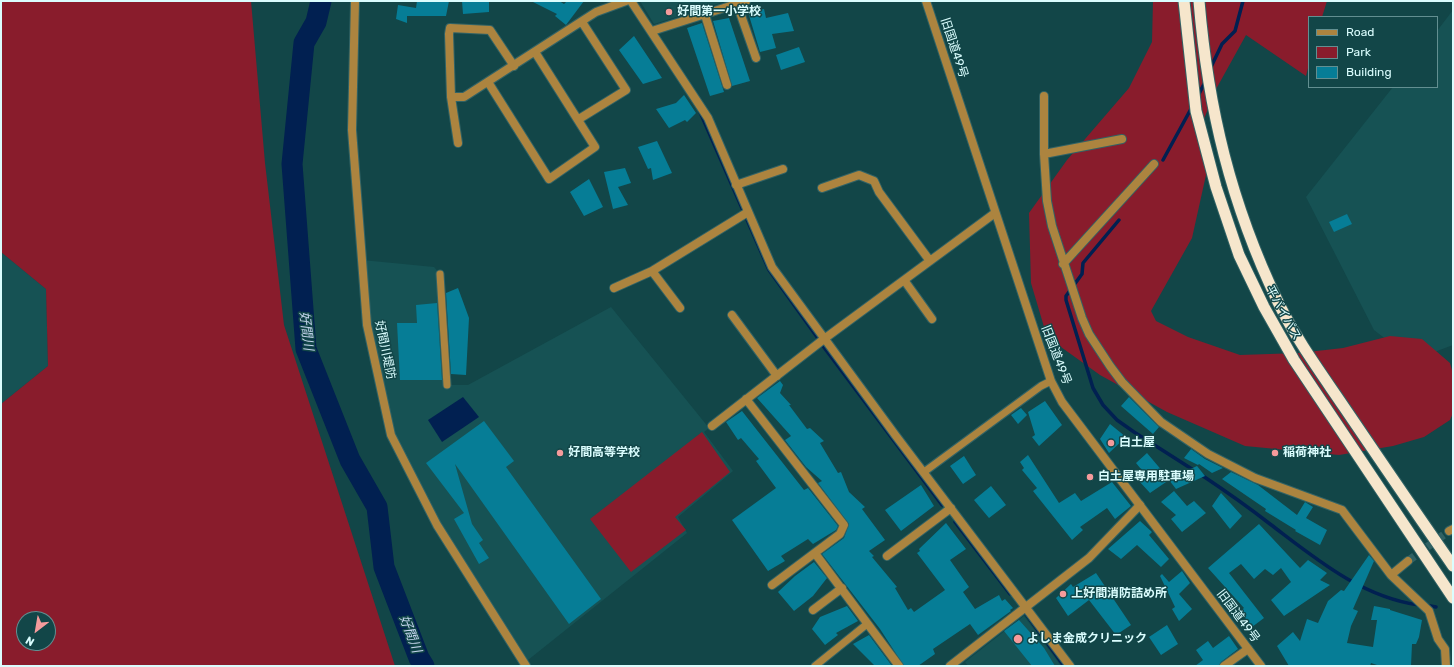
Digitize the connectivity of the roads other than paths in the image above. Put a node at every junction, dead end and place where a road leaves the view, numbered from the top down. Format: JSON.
{"nodes":[{"id":1,"x":356,"y":1,"type":"edge"},
{"id":2,"x":626,"y":1,"type":"edge"},
{"id":3,"x":631,"y":1,"type":"edge"},
{"id":4,"x":746,"y":1,"type":"edge"},
{"id":5,"x":926,"y":1,"type":"edge"},
{"id":6,"x":1184,"y":1,"type":"edge"},
{"id":7,"x":1199,"y":1,"type":"edge"},
{"id":8,"x":737,"y":4,"type":"junction"},
{"id":9,"x":705,"y":15,"type":"junction"},
{"id":10,"x":582,"y":22,"type":"junction"},
{"id":11,"x":652,"y":31,"type":"junction"},
{"id":12,"x":535,"y":52,"type":"junction"},
{"id":13,"x":756,"y":58,"type":"dead end"},
{"id":14,"x":514,"y":66,"type":"junction"},
{"id":15,"x":488,"y":82,"type":"junction"},
{"id":16,"x":728,"y":85,"type":"dead end"},
{"id":17,"x":1044,"y":96,"type":"dead end"},
{"id":18,"x":451,"y":97,"type":"junction"},
{"id":19,"x":579,"y":119,"type":"junction"},
{"id":20,"x":1122,"y":139,"type":"dead end"},
{"id":21,"x":458,"y":143,"type":"dead end"},
{"id":22,"x":1044,"y":154,"type":"junction"},
{"id":23,"x":1154,"y":164,"type":"dead end"},
{"id":24,"x":783,"y":169,"type":"dead end"},
{"id":25,"x":736,"y":185,"type":"junction"},
{"id":26,"x":822,"y":188,"type":"dead end"},
{"id":27,"x":995,"y":213,"type":"junction"},
{"id":28,"x":745,"y":214,"type":"junction"},
{"id":29,"x":930,"y":261,"type":"junction"},
{"id":30,"x":1063,"y":264,"type":"junction"},
{"id":31,"x":652,"y":271,"type":"junction"},
{"id":32,"x":440,"y":274,"type":"dead end"},
{"id":33,"x":904,"y":280,"type":"junction"},
{"id":34,"x":614,"y":288,"type":"dead end"},
{"id":35,"x":680,"y":308,"type":"dead end"},
{"id":36,"x":732,"y":315,"type":"dead end"},
{"id":37,"x":932,"y":319,"type":"dead end"},
{"id":38,"x":824,"y":339,"type":"junction"},
{"id":39,"x":777,"y":376,"type":"junction"},
{"id":40,"x":1051,"y":381,"type":"junction"},
{"id":41,"x":447,"y":385,"type":"dead end"},
{"id":42,"x":746,"y":399,"type":"junction"},
{"id":43,"x":712,"y":426,"type":"dead end"},
{"id":44,"x":924,"y":472,"type":"junction"},
{"id":45,"x":1140,"y":505,"type":"junction"},
{"id":46,"x":950,"y":508,"type":"junction"},
{"id":47,"x":817,"y":556,"type":"dead end"},
{"id":48,"x":887,"y":556,"type":"dead end"},
{"id":49,"x":1408,"y":561,"type":"tunnel mouth"},
{"id":50,"x":1453,"y":566,"type":"edge"},
{"id":51,"x":1391,"y":575,"type":"junction"},
{"id":52,"x":772,"y":585,"type":"dead end"},
{"id":53,"x":842,"y":588,"type":"junction"},
{"id":54,"x":1453,"y":598,"type":"edge"},
{"id":55,"x":1026,"y":607,"type":"junction"},
{"id":56,"x":813,"y":610,"type":"dead end"},
{"id":57,"x":867,"y":624,"type":"junction"},
{"id":58,"x":1248,"y":649,"type":"junction"},
{"id":59,"x":526,"y":666,"type":"edge"},
{"id":60,"x":815,"y":666,"type":"edge"},
{"id":61,"x":899,"y":666,"type":"edge"},
{"id":62,"x":950,"y":666,"type":"edge"},
{"id":63,"x":1070,"y":666,"type":"edge"},
{"id":64,"x":1224,"y":666,"type":"edge"},
{"id":65,"x":1261,"y":666,"type":"edge"},
{"id":66,"x":1446,"y":666,"type":"edge"}],
"edges":[{"from":1,"to":59,"type":"street","name":"好間川堤防"},
{"from":2,"to":10,"type":"street"},
{"from":3,"to":11,"type":"street"},
{"from":4,"to":8,"type":"street"},
{"from":5,"to":27,"type":"street","name":"旧国道49号"},
{"from":6,"to":54,"type":"highway","name":"平バイパス"},
{"from":7,"to":50,"type":"highway","name":"平バイパス"},
{"from":8,"to":9,"type":"street"},
{"from":8,"to":13,"type":"street"},
{"from":9,"to":11,"type":"street"},
{"from":9,"to":16,"type":"street"},
{"from":10,"to":12,"type":"street"},
{"from":10,"to":19,"type":"street"},
{"from":11,"to":25,"type":"street"},
{"from":12,"to":14,"type":"street"},
{"from":12,"to":19,"type":"street"},
{"from":14,"to":15,"type":"street"},
{"from":14,"to":18,"type":"street"},
{"from":15,"to":18,"type":"street"},
{"from":15,"to":19,"type":"street"},
{"from":17,"to":22,"type":"street"},
{"from":18,"to":21,"type":"street"},
{"from":20,"to":22,"type":"street"},
{"from":22,"to":30,"type":"street"},
{"from":23,"to":30,"type":"street"},
{"from":24,"to":25,"type":"street"},
{"from":25,"to":28,"type":"street"},
{"from":26,"to":29,"type":"street"},
{"from":27,"to":29,"type":"street"},
{"from":27,"to":40,"type":"street","name":"旧国道49号"},
{"from":28,"to":31,"type":"street"},
{"from":28,"to":38,"type":"street"},
{"from":29,"to":33,"type":"street"},
{"from":30,"to":51,"type":"street"},
{"from":31,"to":34,"type":"street"},
{"from":31,"to":35,"type":"street"},
{"from":32,"to":41,"type":"lane"},
{"from":33,"to":37,"type":"street"},
{"from":33,"to":38,"type":"street"},
{"from":36,"to":39,"type":"street"},
{"from":38,"to":39,"type":"street"},
{"from":38,"to":44,"type":"street"},
{"from":39,"to":42,"type":"street"},
{"from":40,"to":44,"type":"lane"},
{"from":40,"to":45,"type":"street","name":"旧国道49号"},
{"from":42,"to":43,"type":"street"},
{"from":42,"to":52,"type":"street"},
{"from":44,"to":46,"type":"street"},
{"from":45,"to":55,"type":"street"},
{"from":45,"to":58,"type":"street","name":"旧国道49号"},
{"from":46,"to":48,"type":"street"},
{"from":46,"to":55,"type":"street"},
{"from":47,"to":53,"type":"street"},
{"from":49,"to":51,"type":"street"},
{"from":51,"to":66,"type":"street"},
{"from":53,"to":56,"type":"street"},
{"from":53,"to":57,"type":"street"},
{"from":55,"to":62,"type":"street"},
{"from":55,"to":63,"type":"street"},
{"from":57,"to":60,"type":"lane"},
{"from":57,"to":61,"type":"street"},
{"from":58,"to":64,"type":"street"},
{"from":58,"to":65,"type":"street","name":"旧国道49号"}]}
